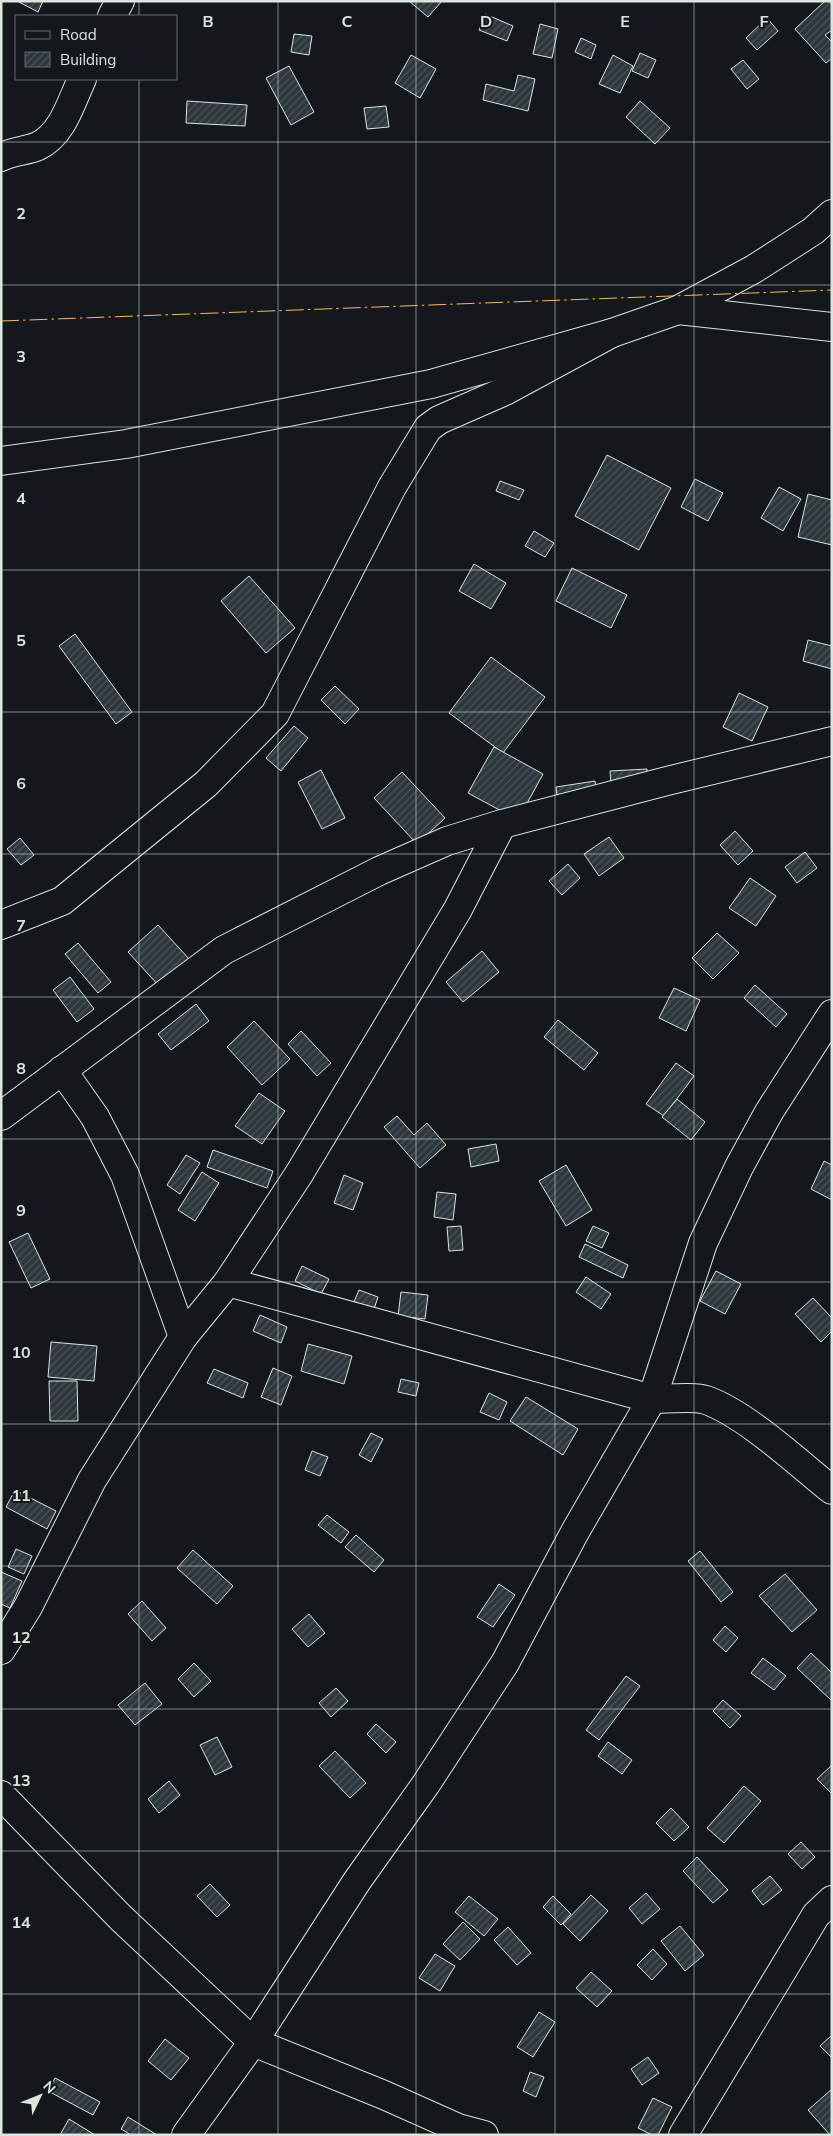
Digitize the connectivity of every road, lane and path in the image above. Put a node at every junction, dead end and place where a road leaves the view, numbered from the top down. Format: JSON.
{"nodes":[{"id":1,"x":120,"y":1,"type":"edge"},
{"id":2,"x":113,"y":15,"type":"edge"},
{"id":3,"x":82,"y":80,"type":"edge"},
{"id":4,"x":1,"y":157,"type":"edge"},
{"id":5,"x":832,"y":214,"type":"edge"},
{"id":6,"x":678,"y":310,"type":"junction"},
{"id":7,"x":832,"y":327,"type":"edge"},
{"id":8,"x":612,"y":333,"type":"junction"},
{"id":9,"x":1,"y":461,"type":"edge"},
{"id":10,"x":832,"y":741,"type":"edge"},
{"id":11,"x":502,"y":824,"type":"junction"},
{"id":12,"x":1,"y":925,"type":"edge"},
{"id":13,"x":832,"y":1014,"type":"edge"},
{"id":14,"x":62,"y":1070,"type":"junction"},
{"id":15,"x":1,"y":1116,"type":"edge"},
{"id":16,"x":228,"y":1282,"type":"junction"},
{"id":17,"x":183,"y":1337,"type":"junction"},
{"id":18,"x":652,"y":1398,"type":"junction"},
{"id":19,"x":832,"y":1490,"type":"edge"},
{"id":20,"x":1,"y":1650,"type":"edge"},
{"id":21,"x":1,"y":1794,"type":"edge"},
{"id":22,"x":832,"y":1900,"type":"edge"},
{"id":23,"x":253,"y":2042,"type":"junction"},
{"id":24,"x":186,"y":2135,"type":"edge"},
{"id":25,"x":484,"y":2135,"type":"edge"},
{"id":26,"x":683,"y":2135,"type":"edge"}],
"edges":[{"from":1,"to":2,"type":"street"},
{"from":3,"to":4,"type":"street"},
{"from":5,"to":6,"type":"street"},
{"from":6,"to":7,"type":"street"},
{"from":6,"to":8,"type":"street"},
{"from":8,"to":9,"type":"street"},
{"from":8,"to":12,"type":"street"},
{"from":10,"to":11,"type":"street"},
{"from":11,"to":14,"type":"street"},
{"from":11,"to":16,"type":"street"},
{"from":13,"to":18,"type":"street"},
{"from":14,"to":15,"type":"street"},
{"from":14,"to":17,"type":"street"},
{"from":16,"to":17,"type":"street"},
{"from":16,"to":18,"type":"street"},
{"from":17,"to":20,"type":"street"},
{"from":18,"to":19,"type":"street"},
{"from":18,"to":23,"type":"street"},
{"from":21,"to":23,"type":"street"},
{"from":22,"to":26,"type":"street"},
{"from":23,"to":24,"type":"street"},
{"from":23,"to":25,"type":"street"}]}
